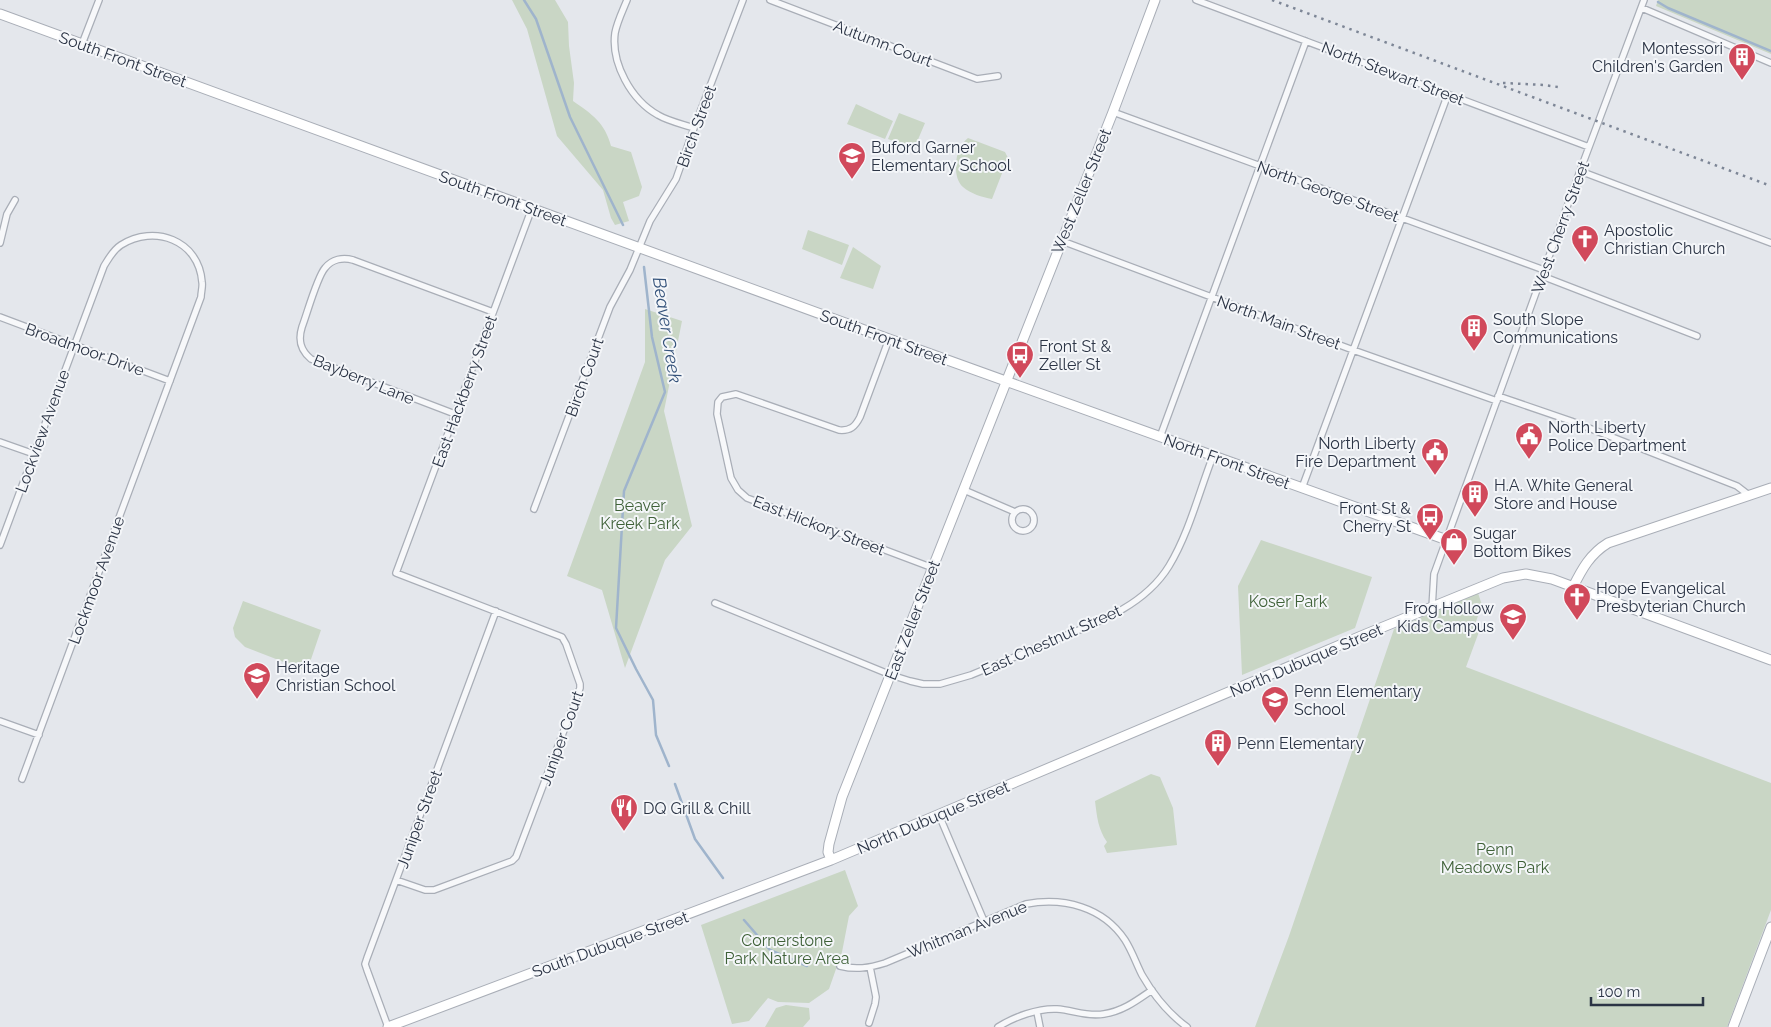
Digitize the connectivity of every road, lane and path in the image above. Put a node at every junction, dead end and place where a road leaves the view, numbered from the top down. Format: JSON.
{"nodes":[{"id":1,"x":99,"y":0,"type":"edge"},
{"id":2,"x":627,"y":0,"type":"edge"},
{"id":3,"x":744,"y":0,"type":"edge"},
{"id":4,"x":770,"y":0,"type":"edge"},
{"id":5,"x":1154,"y":0,"type":"edge"},
{"id":6,"x":1196,"y":0,"type":"edge"},
{"id":7,"x":1644,"y":0,"type":"edge"},
{"id":8,"x":1642,"y":8,"type":"junction"},
{"id":9,"x":0,"y":14,"type":"edge"},
{"id":10,"x":1306,"y":41,"type":"junction"},
{"id":11,"x":82,"y":44,"type":"junction"},
{"id":12,"x":1771,"y":63,"type":"edge"},
{"id":13,"x":998,"y":76,"type":"dead end"},
{"id":14,"x":1448,"y":94,"type":"junction"},
{"id":15,"x":1113,"y":112,"type":"junction"},
{"id":16,"x":694,"y":128,"type":"junction"},
{"id":17,"x":1589,"y":147,"type":"junction"},
{"id":18,"x":1260,"y":166,"type":"junction"},
{"id":19,"x":1580,"y":171,"type":"junction"},
{"id":20,"x":15,"y":200,"type":"dead end"},
{"id":21,"x":532,"y":208,"type":"junction"},
{"id":22,"x":1402,"y":218,"type":"junction"},
{"id":23,"x":1062,"y":241,"type":"junction"},
{"id":24,"x":0,"y":243,"type":"edge"},
{"id":25,"x":1771,"y":244,"type":"edge"},
{"id":26,"x":640,"y":248,"type":"junction"},
{"id":27,"x":1543,"y":273,"type":"junction"},
{"id":28,"x":1212,"y":297,"type":"junction"},
{"id":29,"x":493,"y":312,"type":"junction"},
{"id":30,"x":0,"y":317,"type":"edge"},
{"id":31,"x":1697,"y":336,"type":"dead end"},
{"id":32,"x":888,"y":339,"type":"junction"},
{"id":33,"x":74,"y":345,"type":"junction"},
{"id":34,"x":1353,"y":350,"type":"junction"},
{"id":35,"x":170,"y":380,"type":"junction"},
{"id":36,"x":1006,"y":382,"type":"junction"},
{"id":37,"x":1498,"y":398,"type":"junction"},
{"id":38,"x":455,"y":414,"type":"junction"},
{"id":39,"x":1160,"y":437,"type":"junction"},
{"id":40,"x":0,"y":442,"type":"edge"},
{"id":41,"x":34,"y":454,"type":"junction"},
{"id":42,"x":1213,"y":456,"type":"junction"},
{"id":43,"x":1302,"y":488,"type":"junction"},
{"id":44,"x":1771,"y":488,"type":"edge"},
{"id":45,"x":964,"y":490,"type":"junction"},
{"id":46,"x":1750,"y":496,"type":"junction"},
{"id":47,"x":534,"y":509,"type":"dead end"},
{"id":48,"x":1015,"y":512,"type":"dead end"},
{"id":49,"x":1447,"y":540,"type":"junction"},
{"id":50,"x":0,"y":545,"type":"edge"},
{"id":51,"x":933,"y":568,"type":"junction"},
{"id":52,"x":396,"y":573,"type":"joint"},
{"id":53,"x":1573,"y":587,"type":"junction"},
{"id":54,"x":715,"y":603,"type":"dead end"},
{"id":55,"x":1432,"y":608,"type":"junction"},
{"id":56,"x":496,"y":611,"type":"junction"},
{"id":57,"x":1771,"y":660,"type":"edge"},
{"id":58,"x":891,"y":675,"type":"junction"},
{"id":59,"x":0,"y":721,"type":"edge"},
{"id":60,"x":38,"y":734,"type":"junction"},
{"id":61,"x":22,"y":779,"type":"dead end"},
{"id":62,"x":939,"y":815,"type":"junction"},
{"id":63,"x":830,"y":860,"type":"junction"},
{"id":64,"x":396,"y":880,"type":"junction"},
{"id":65,"x":984,"y":921,"type":"junction"},
{"id":66,"x":1771,"y":927,"type":"edge"},
{"id":67,"x":1768,"y":946,"type":"edge"},
{"id":68,"x":840,"y":966,"type":"dead end"},
{"id":69,"x":870,"y":967,"type":"junction"},
{"id":70,"x":1152,"y":990,"type":"junction"},
{"id":71,"x":1036,"y":1012,"type":"junction"},
{"id":72,"x":869,"y":1023,"type":"dead end"},
{"id":73,"x":392,"y":1026,"type":"edge"},
{"id":74,"x":998,"y":1027,"type":"edge"},
{"id":75,"x":1040,"y":1027,"type":"edge"},
{"id":76,"x":1187,"y":1027,"type":"edge"},
{"id":77,"x":1733,"y":1027,"type":"edge"}],
"edges":[{"from":1,"to":11,"type":"street"},
{"from":2,"to":16,"type":"street"},
{"from":3,"to":16,"type":"street","name":"Birch Street"},
{"from":4,"to":13,"type":"street","name":"Autumn Court"},
{"from":5,"to":15,"type":"street","name":"West Zeller Street"},
{"from":6,"to":10,"type":"street","name":"North Stewart Street"},
{"from":7,"to":8,"type":"street","name":"West Cherry Street"},
{"from":8,"to":12,"type":"street"},
{"from":8,"to":17,"type":"street","name":"West Cherry Street"},
{"from":9,"to":11,"type":"street","name":"South Front Street"},
{"from":10,"to":14,"type":"street","name":"North Stewart Street"},
{"from":10,"to":18,"type":"street"},
{"from":11,"to":21,"type":"street","name":"South Front Street"},
{"from":14,"to":17,"type":"street","name":"North Stewart Street"},
{"from":14,"to":22,"type":"street"},
{"from":15,"to":18,"type":"street","name":"North George Street"},
{"from":15,"to":23,"type":"street","name":"West Zeller Street"},
{"from":16,"to":26,"type":"street","name":"Birch Street"},
{"from":17,"to":19,"type":"street","name":"West Cherry Street"},
{"from":18,"to":22,"type":"street","name":"North George Street"},
{"from":18,"to":28,"type":"street"},
{"from":19,"to":25,"type":"street"},
{"from":19,"to":27,"type":"street","name":"West Cherry Street"},
{"from":20,"to":24,"type":"street"},
{"from":21,"to":26,"type":"street","name":"South Front Street"},
{"from":21,"to":29,"type":"street","name":"East Hackberry Street"},
{"from":22,"to":27,"type":"street","name":"North George Street"},
{"from":22,"to":34,"type":"street"},
{"from":23,"to":28,"type":"street","name":"North Main Street"},
{"from":23,"to":36,"type":"street","name":"West Zeller Street"},
{"from":26,"to":32,"type":"street","name":"South Front Street"},
{"from":26,"to":47,"type":"street","name":"Birch Court"},
{"from":27,"to":31,"type":"street","name":"North George Street"},
{"from":27,"to":37,"type":"street","name":"West Cherry Street"},
{"from":28,"to":34,"type":"street","name":"North Main Street"},
{"from":28,"to":39,"type":"street"},
{"from":29,"to":38,"type":"street","name":"East Hackberry Street"},
{"from":29,"to":38,"type":"street","name":"Bayberry Lane"},
{"from":30,"to":33,"type":"street","name":"Broadmoor Drive"},
{"from":32,"to":36,"type":"street","name":"South Front Street"},
{"from":32,"to":51,"type":"street","name":"East Hickory Street"},
{"from":33,"to":35,"type":"street","name":"Broadmoor Drive"},
{"from":33,"to":35,"type":"street","name":"Lockview Avenue"},
{"from":33,"to":41,"type":"street","name":"Lockview Avenue"},
{"from":34,"to":37,"type":"street","name":"North Main Street"},
{"from":34,"to":43,"type":"street"},
{"from":35,"to":60,"type":"street","name":"Lockmoor Avenue"},
{"from":36,"to":39,"type":"street","name":"North Front Street"},
{"from":36,"to":45,"type":"street","name":"East Zeller Street"},
{"from":37,"to":46,"type":"street","name":"North Main Street"},
{"from":37,"to":49,"type":"street","name":"West Cherry Street"},
{"from":38,"to":52,"type":"street","name":"East Hackberry Street"},
{"from":39,"to":42,"type":"street","name":"North Front Street"},
{"from":40,"to":41,"type":"street"},
{"from":41,"to":50,"type":"street","name":"Lockview Avenue"},
{"from":42,"to":43,"type":"street","name":"North Front Street"},
{"from":42,"to":58,"type":"street","name":"East Chestnut Street"},
{"from":43,"to":49,"type":"street","name":"North Front Street"},
{"from":44,"to":46,"type":"street"},
{"from":45,"to":48,"type":"street"},
{"from":45,"to":51,"type":"street","name":"East Zeller Street"},
{"from":46,"to":53,"type":"street"},
{"from":49,"to":55,"type":"street","name":"West Cherry Street"},
{"from":51,"to":58,"type":"street","name":"East Zeller Street"},
{"from":52,"to":56,"type":"street","name":"Juniper Court"},
{"from":53,"to":55,"type":"street","name":"North Dubuque Street"},
{"from":53,"to":57,"type":"street"},
{"from":54,"to":58,"type":"street","name":"East Chestnut Street"},
{"from":55,"to":62,"type":"street","name":"North Dubuque Street"},
{"from":56,"to":64,"type":"street","name":"Juniper Street"},
{"from":56,"to":64,"type":"street","name":"Juniper Court"},
{"from":58,"to":63,"type":"street","name":"East Zeller Street"},
{"from":59,"to":60,"type":"street"},
{"from":60,"to":61,"type":"street","name":"Lockmoor Avenue"},
{"from":62,"to":63,"type":"street","name":"North Dubuque Street"},
{"from":62,"to":65,"type":"street"},
{"from":63,"to":73,"type":"street","name":"South Dubuque Street"},
{"from":64,"to":73,"type":"street","name":"Juniper Street"},
{"from":65,"to":69,"type":"street","name":"Whitman Avenue"},
{"from":65,"to":70,"type":"street","name":"Whitman Avenue"},
{"from":66,"to":67,"type":"street"},
{"from":67,"to":77,"type":"street"},
{"from":68,"to":69,"type":"street","name":"Whitman Avenue"},
{"from":69,"to":72,"type":"street"},
{"from":70,"to":71,"type":"street"},
{"from":70,"to":76,"type":"street","name":"Whitman Avenue"},
{"from":71,"to":74,"type":"street"},
{"from":71,"to":75,"type":"street"}]}
